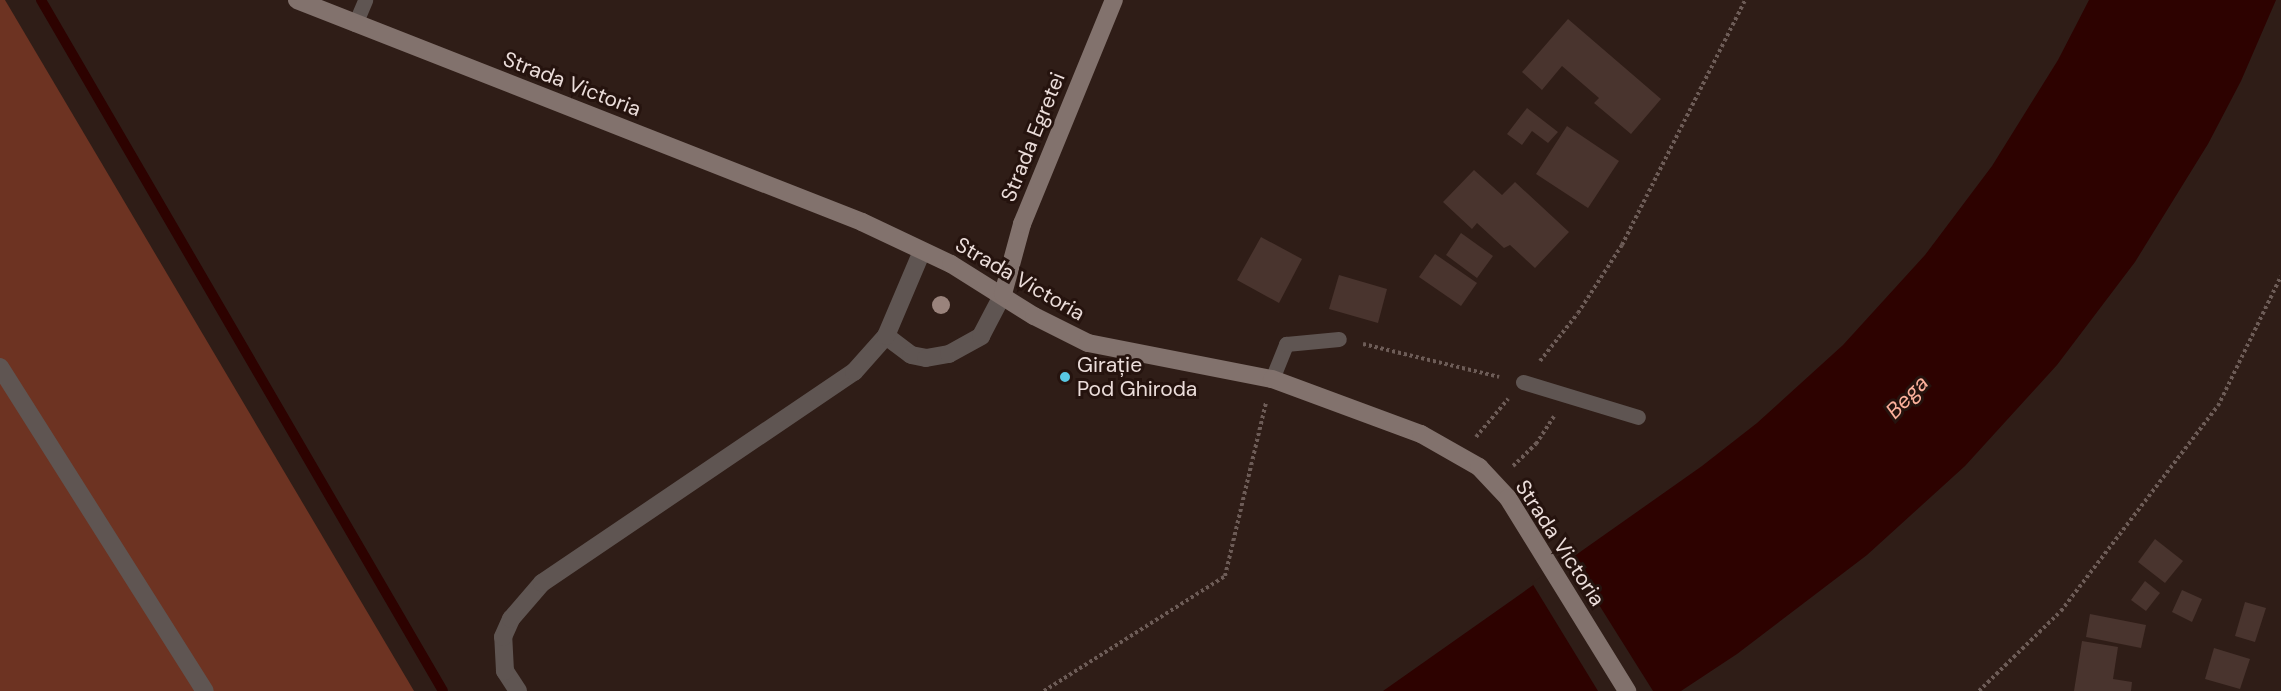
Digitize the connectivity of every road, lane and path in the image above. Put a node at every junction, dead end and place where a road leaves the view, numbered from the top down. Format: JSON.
{"nodes":[{"id":1,"x":297,"y":0,"type":"edge"},
{"id":2,"x":365,"y":0,"type":"edge"},
{"id":3,"x":1114,"y":0,"type":"edge"},
{"id":4,"x":1744,"y":0,"type":"edge"},
{"id":5,"x":355,"y":24,"type":"junction"},
{"id":6,"x":922,"y":251,"type":"junction"},
{"id":7,"x":2281,"y":276,"type":"edge"},
{"id":8,"x":1003,"y":294,"type":"junction"},
{"id":9,"x":886,"y":336,"type":"junction"},
{"id":10,"x":1339,"y":339,"type":"joint"},
{"id":11,"x":0,"y":367,"type":"edge"},
{"id":12,"x":1272,"y":379,"type":"junction"},
{"id":13,"x":1523,"y":382,"type":"junction"},
{"id":14,"x":1568,"y":396,"type":"junction"},
{"id":15,"x":1638,"y":417,"type":"dead end"},
{"id":16,"x":1460,"y":455,"type":"junction"},
{"id":17,"x":1495,"y":483,"type":"junction"},
{"id":18,"x":205,"y":691,"type":"edge"},
{"id":19,"x":518,"y":691,"type":"edge"},
{"id":20,"x":1044,"y":691,"type":"edge"},
{"id":21,"x":1627,"y":691,"type":"edge"},
{"id":22,"x":1979,"y":691,"type":"edge"}],
"edges":[{"from":1,"to":5,"type":"street","name":"Strada Victoria"},
{"from":2,"to":5,"type":"lane"},
{"from":3,"to":8,"type":"street","name":"Strada Egretei"},
{"from":4,"to":13,"type":"path"},
{"from":5,"to":6,"type":"street","name":"Strada Victoria"},
{"from":6,"to":8,"type":"street","name":"Strada Victoria"},
{"from":6,"to":9,"type":"street"},
{"from":7,"to":22,"type":"path"},
{"from":8,"to":9,"type":"street"},
{"from":8,"to":12,"type":"street","name":"Strada Victoria"},
{"from":9,"to":19,"type":"street"},
{"from":10,"to":12,"type":"lane"},
{"from":10,"to":13,"type":"path"},
{"from":11,"to":18,"type":"street"},
{"from":12,"to":16,"type":"street","name":"Strada Victoria"},
{"from":12,"to":20,"type":"path"},
{"from":13,"to":14,"type":"lane"},
{"from":13,"to":16,"type":"path"},
{"from":14,"to":15,"type":"lane"},
{"from":14,"to":17,"type":"path"},
{"from":16,"to":17,"type":"street","name":"Strada Victoria"},
{"from":17,"to":21,"type":"street","name":"Strada Victoria"}]}
